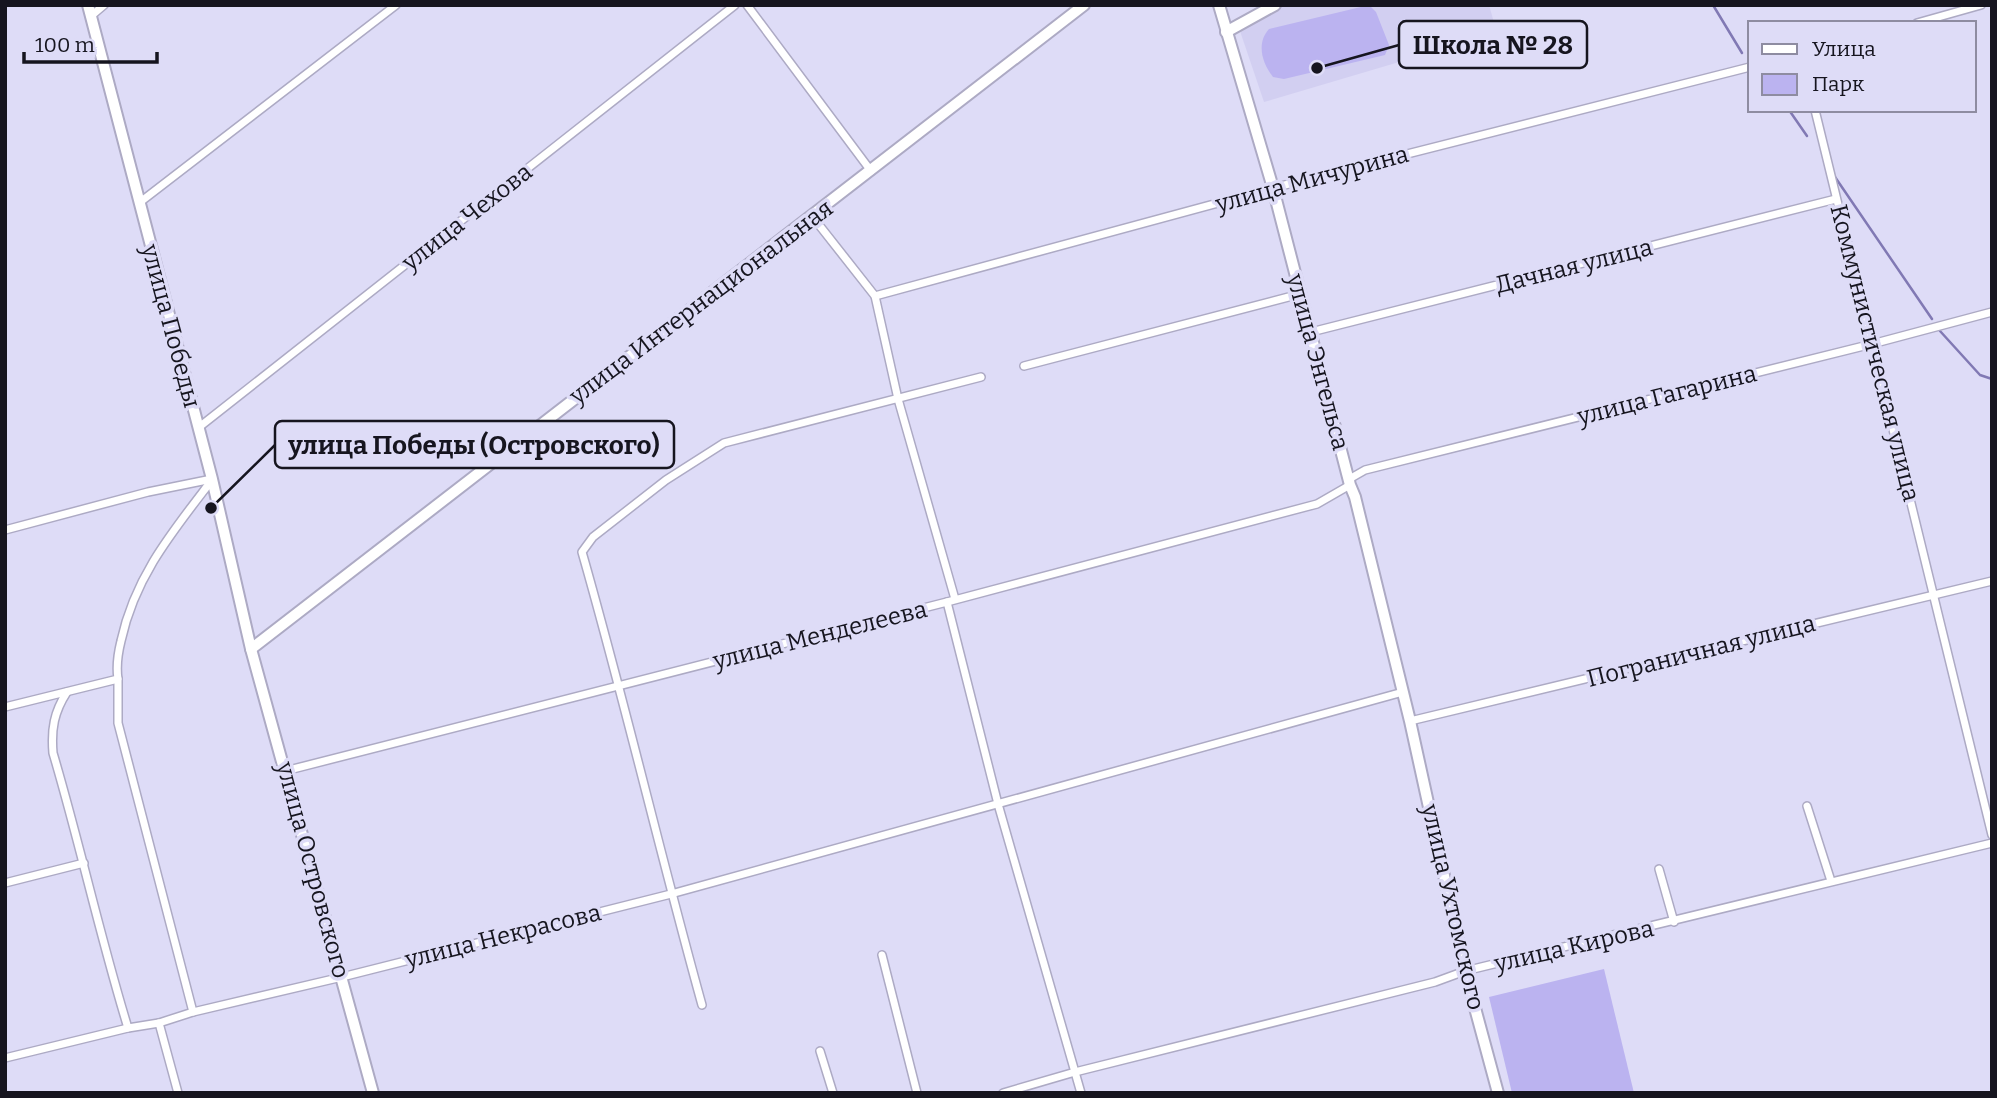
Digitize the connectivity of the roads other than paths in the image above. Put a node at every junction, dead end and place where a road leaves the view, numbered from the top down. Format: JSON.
{"nodes":[{"id":1,"x":104,"y":5,"type":"edge"},
{"id":2,"x":396,"y":5,"type":"edge"},
{"id":3,"x":735,"y":5,"type":"edge"},
{"id":4,"x":747,"y":5,"type":"edge"},
{"id":5,"x":1084,"y":5,"type":"edge"},
{"id":6,"x":1219,"y":5,"type":"edge"},
{"id":7,"x":1275,"y":5,"type":"edge"},
{"id":8,"x":1981,"y":5,"type":"edge"},
{"id":9,"x":89,"y":10,"type":"edge"},
{"id":10,"x":1924,"y":21,"type":"edge"},
{"id":11,"x":1226,"y":32,"type":"junction"},
{"id":12,"x":1748,"y":68,"type":"edge"},
{"id":13,"x":1815,"y":112,"type":"edge"},
{"id":14,"x":872,"y":171,"type":"junction"},
{"id":15,"x":1273,"y":188,"type":"junction"},
{"id":16,"x":1836,"y":199,"type":"junction"},
{"id":17,"x":139,"y":203,"type":"junction"},
{"id":18,"x":812,"y":216,"type":"junction"},
{"id":19,"x":1300,"y":294,"type":"junction"},
{"id":20,"x":875,"y":296,"type":"junction"},
{"id":21,"x":1992,"y":312,"type":"edge"},
{"id":22,"x":1311,"y":332,"type":"junction"},
{"id":23,"x":1872,"y":344,"type":"junction"},
{"id":24,"x":1024,"y":366,"type":"dead end"},
{"id":25,"x":981,"y":377,"type":"dead end"},
{"id":26,"x":898,"y":399,"type":"junction"},
{"id":27,"x":198,"y":428,"type":"junction"},
{"id":28,"x":212,"y":479,"type":"junction"},
{"id":29,"x":1350,"y":485,"type":"junction"},
{"id":30,"x":5,"y":530,"type":"edge"},
{"id":31,"x":1992,"y":581,"type":"edge"},
{"id":32,"x":1935,"y":595,"type":"junction"},
{"id":33,"x":955,"y":600,"type":"junction"},
{"id":34,"x":947,"y":602,"type":"junction"},
{"id":35,"x":251,"y":649,"type":"junction"},
{"id":36,"x":118,"y":678,"type":"junction"},
{"id":37,"x":620,"y":686,"type":"junction"},
{"id":38,"x":67,"y":692,"type":"junction"},
{"id":39,"x":1403,"y":692,"type":"junction"},
{"id":40,"x":5,"y":708,"type":"edge"},
{"id":41,"x":1410,"y":721,"type":"junction"},
{"id":42,"x":285,"y":771,"type":"junction"},
{"id":43,"x":998,"y":804,"type":"junction"},
{"id":44,"x":1807,"y":806,"type":"dead end"},
{"id":45,"x":1992,"y":835,"type":"edge"},
{"id":46,"x":1992,"y":844,"type":"edge"},
{"id":47,"x":84,"y":863,"type":"junction"},
{"id":48,"x":1659,"y":869,"type":"dead end"},
{"id":49,"x":1830,"y":881,"type":"junction"},
{"id":50,"x":5,"y":883,"type":"edge"},
{"id":51,"x":671,"y":894,"type":"junction"},
{"id":52,"x":1674,"y":922,"type":"junction"},
{"id":53,"x":882,"y":955,"type":"dead end"},
{"id":54,"x":1465,"y":971,"type":"junction"},
{"id":55,"x":342,"y":977,"type":"junction"},
{"id":56,"x":702,"y":1005,"type":"dead end"},
{"id":57,"x":193,"y":1012,"type":"junction"},
{"id":58,"x":159,"y":1023,"type":"junction"},
{"id":59,"x":128,"y":1028,"type":"junction"},
{"id":60,"x":820,"y":1051,"type":"dead end"},
{"id":61,"x":5,"y":1058,"type":"edge"},
{"id":62,"x":1075,"y":1072,"type":"junction"},
{"id":63,"x":178,"y":1093,"type":"edge"},
{"id":64,"x":373,"y":1093,"type":"edge"},
{"id":65,"x":833,"y":1093,"type":"edge"},
{"id":66,"x":917,"y":1093,"type":"edge"},
{"id":67,"x":1003,"y":1093,"type":"edge"},
{"id":68,"x":1082,"y":1093,"type":"edge"},
{"id":69,"x":1498,"y":1093,"type":"edge"}],
"edges":[{"from":1,"to":9,"type":"street"},
{"from":2,"to":17,"type":"street"},
{"from":3,"to":27,"type":"street","name":"улица Чехова"},
{"from":4,"to":14,"type":"street"},
{"from":5,"to":14,"type":"main road","name":"улица Интернациональная"},
{"from":6,"to":11,"type":"main road","name":"улица Энгельса"},
{"from":7,"to":11,"type":"main road"},
{"from":8,"to":10,"type":"street"},
{"from":9,"to":17,"type":"main road","name":"улица Победы"},
{"from":11,"to":15,"type":"main road","name":"улица Энгельса"},
{"from":12,"to":15,"type":"street","name":"улица Мичурина"},
{"from":13,"to":16,"type":"street","name":"Коммунистическая улица"},
{"from":14,"to":18,"type":"main road","name":"улица Интернациональная"},
{"from":15,"to":19,"type":"main road","name":"улица Энгельса"},
{"from":15,"to":20,"type":"street","name":"улица Мичурина"},
{"from":16,"to":22,"type":"street","name":"Дачная улица"},
{"from":16,"to":23,"type":"street","name":"Коммунистическая улица"},
{"from":17,"to":27,"type":"main road","name":"улица Победы"},
{"from":18,"to":20,"type":"street"},
{"from":18,"to":35,"type":"main road","name":"улица Интернациональная"},
{"from":19,"to":22,"type":"main road","name":"улица Энгельса"},
{"from":19,"to":24,"type":"street"},
{"from":20,"to":26,"type":"street"},
{"from":21,"to":23,"type":"street","name":"улица Гагарина"},
{"from":22,"to":29,"type":"main road","name":"улица Энгельса"},
{"from":23,"to":29,"type":"street","name":"улица Гагарина"},
{"from":23,"to":32,"type":"street","name":"Коммунистическая улица"},
{"from":25,"to":26,"type":"street"},
{"from":26,"to":33,"type":"street"},
{"from":26,"to":37,"type":"street"},
{"from":27,"to":28,"type":"main road","name":"улица Победы"},
{"from":28,"to":30,"type":"street"},
{"from":28,"to":35,"type":"main road","name":"улица Победы"},
{"from":28,"to":36,"type":"street"},
{"from":29,"to":33,"type":"street","name":"улица Менделеева"},
{"from":29,"to":39,"type":"main road","name":"улица Энгельса"},
{"from":31,"to":32,"type":"street","name":"Пограничная улица"},
{"from":32,"to":41,"type":"street","name":"Пограничная улица"},
{"from":32,"to":45,"type":"street","name":"Коммунистическая улица"},
{"from":33,"to":34,"type":"street","name":"улица Менделеева"},
{"from":34,"to":37,"type":"street","name":"улица Менделеева"},
{"from":34,"to":43,"type":"street"},
{"from":35,"to":42,"type":"main road","name":"улица Островского"},
{"from":36,"to":38,"type":"street"},
{"from":36,"to":57,"type":"street"},
{"from":37,"to":42,"type":"street","name":"улица Менделеева"},
{"from":37,"to":51,"type":"street"},
{"from":38,"to":40,"type":"street"},
{"from":38,"to":47,"type":"street"},
{"from":39,"to":41,"type":"main road","name":"улица Энгельса"},
{"from":39,"to":43,"type":"street","name":"улица Некрасова"},
{"from":41,"to":54,"type":"main road","name":"улица Ухтомского"},
{"from":42,"to":55,"type":"main road","name":"улица Островского"},
{"from":43,"to":51,"type":"street","name":"улица Некрасова"},
{"from":43,"to":62,"type":"street"},
{"from":44,"to":49,"type":"street"},
{"from":46,"to":49,"type":"street","name":"улица Кирова"},
{"from":47,"to":50,"type":"street"},
{"from":47,"to":59,"type":"street"},
{"from":48,"to":52,"type":"street"},
{"from":49,"to":52,"type":"street","name":"улица Кирова"},
{"from":51,"to":55,"type":"street","name":"улица Некрасова"},
{"from":51,"to":56,"type":"street"},
{"from":52,"to":54,"type":"street","name":"улица Кирова"},
{"from":53,"to":66,"type":"street"},
{"from":54,"to":62,"type":"street","name":"улица Кирова"},
{"from":54,"to":69,"type":"main road","name":"улица Ухтомского"},
{"from":55,"to":57,"type":"street","name":"улица Некрасова"},
{"from":55,"to":64,"type":"main road","name":"улица Островского"},
{"from":57,"to":58,"type":"street","name":"улица Некрасова"},
{"from":58,"to":59,"type":"street","name":"улица Некрасова"},
{"from":58,"to":63,"type":"street"},
{"from":59,"to":61,"type":"street","name":"улица Некрасова"},
{"from":60,"to":65,"type":"street"},
{"from":62,"to":67,"type":"street","name":"улица Кирова"},
{"from":62,"to":68,"type":"street"}]}
